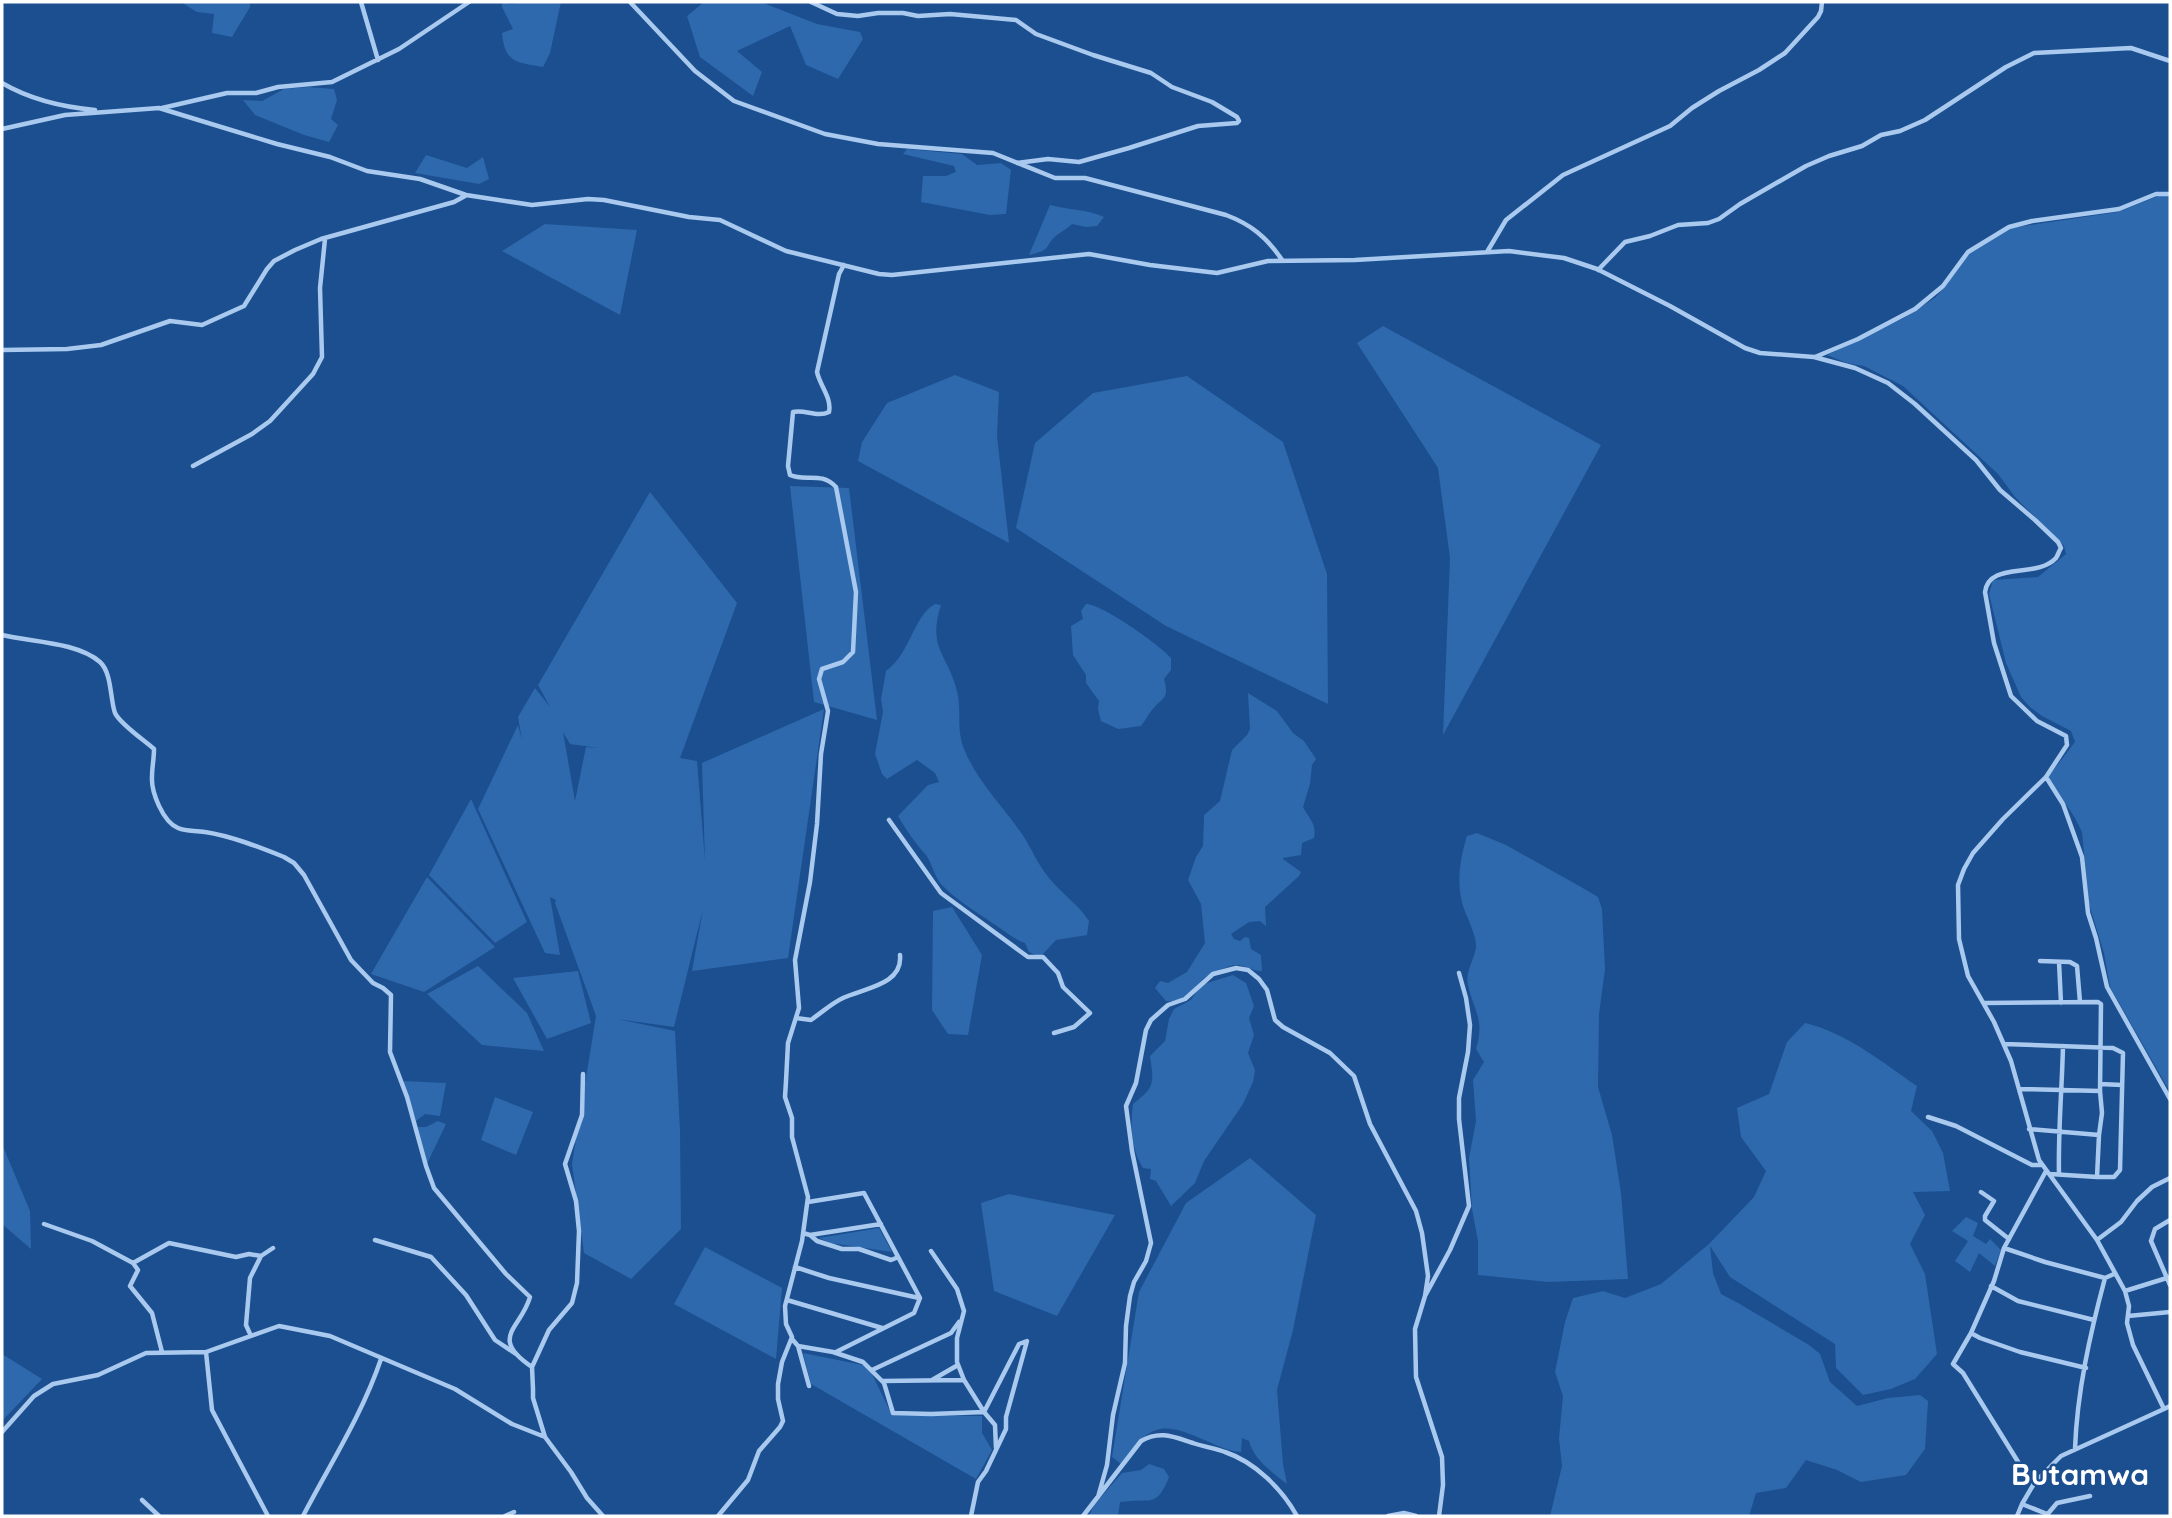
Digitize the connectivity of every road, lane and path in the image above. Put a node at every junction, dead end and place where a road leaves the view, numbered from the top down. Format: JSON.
{"nodes":[{"id":1,"x":361,"y":2,"type":"edge"},
{"id":2,"x":468,"y":2,"type":"edge"},
{"id":3,"x":630,"y":2,"type":"edge"},
{"id":4,"x":811,"y":2,"type":"edge"},
{"id":5,"x":1822,"y":2,"type":"edge"},
{"id":6,"x":378,"y":60,"type":"junction"},
{"id":7,"x":2170,"y":61,"type":"edge"},
{"id":8,"x":2,"y":83,"type":"edge"},
{"id":9,"x":159,"y":108,"type":"junction"},
{"id":10,"x":109,"y":112,"type":"junction"},
{"id":11,"x":2,"y":129,"type":"edge"},
{"id":12,"x":1017,"y":163,"type":"junction"},
{"id":13,"x":2170,"y":194,"type":"edge"},
{"id":14,"x":466,"y":195,"type":"junction"},
{"id":15,"x":325,"y":239,"type":"junction"},
{"id":16,"x":1486,"y":252,"type":"junction"},
{"id":17,"x":1283,"y":260,"type":"junction"},
{"id":18,"x":844,"y":265,"type":"junction"},
{"id":19,"x":1598,"y":270,"type":"junction"},
{"id":20,"x":2,"y":350,"type":"edge"},
{"id":21,"x":1814,"y":358,"type":"junction"},
{"id":22,"x":193,"y":466,"type":"dead end"},
{"id":23,"x":2,"y":635,"type":"edge"},
{"id":24,"x":2046,"y":778,"type":"junction"},
{"id":25,"x":889,"y":820,"type":"dead end"},
{"id":26,"x":900,"y":955,"type":"dead end"},
{"id":27,"x":2040,"y":961,"type":"dead end"},
{"id":28,"x":2059,"y":962,"type":"junction"},
{"id":29,"x":1459,"y":973,"type":"dead end"},
{"id":30,"x":2080,"y":1002,"type":"junction"},
{"id":31,"x":1983,"y":1003,"type":"junction"},
{"id":32,"x":2061,"y":1003,"type":"junction"},
{"id":33,"x":796,"y":1018,"type":"junction"},
{"id":34,"x":1054,"y":1033,"type":"dead end"},
{"id":35,"x":2004,"y":1044,"type":"junction"},
{"id":36,"x":2063,"y":1046,"type":"junction"},
{"id":37,"x":2101,"y":1048,"type":"junction"},
{"id":38,"x":583,"y":1073,"type":"dead end"},
{"id":39,"x":2100,"y":1084,"type":"junction"},
{"id":40,"x":2122,"y":1085,"type":"junction"},
{"id":41,"x":2020,"y":1089,"type":"junction"},
{"id":42,"x":2062,"y":1090,"type":"junction"},
{"id":43,"x":2100,"y":1091,"type":"junction"},
{"id":44,"x":2170,"y":1099,"type":"edge"},
{"id":45,"x":1928,"y":1117,"type":"dead end"},
{"id":46,"x":2029,"y":1129,"type":"junction"},
{"id":47,"x":2058,"y":1131,"type":"junction"},
{"id":48,"x":2099,"y":1135,"type":"junction"},
{"id":49,"x":2041,"y":1165,"type":"junction"},
{"id":50,"x":2048,"y":1173,"type":"junction"},
{"id":51,"x":2059,"y":1175,"type":"junction"},
{"id":52,"x":2097,"y":1177,"type":"junction"},
{"id":53,"x":2170,"y":1178,"type":"edge"},
{"id":54,"x":1981,"y":1192,"type":"dead end"},
{"id":55,"x":808,"y":1202,"type":"junction"},
{"id":56,"x":2170,"y":1220,"type":"edge"},
{"id":57,"x":44,"y":1224,"type":"dead end"},
{"id":58,"x":881,"y":1224,"type":"junction"},
{"id":59,"x":803,"y":1233,"type":"junction"},
{"id":60,"x":810,"y":1235,"type":"junction"},
{"id":61,"x":2009,"y":1239,"type":"junction"},
{"id":62,"x":375,"y":1240,"type":"dead end"},
{"id":63,"x":2097,"y":1240,"type":"junction"},
{"id":64,"x":273,"y":1248,"type":"dead end"},
{"id":65,"x":2004,"y":1248,"type":"junction"},
{"id":66,"x":931,"y":1251,"type":"dead end"},
{"id":67,"x":261,"y":1256,"type":"junction"},
{"id":68,"x":896,"y":1258,"type":"dead end"},
{"id":69,"x":133,"y":1263,"type":"junction"},
{"id":70,"x":795,"y":1267,"type":"junction"},
{"id":71,"x":2114,"y":1274,"type":"junction"},
{"id":72,"x":2105,"y":1278,"type":"junction"},
{"id":73,"x":2169,"y":1278,"type":"edge"},
{"id":74,"x":2170,"y":1285,"type":"edge"},
{"id":75,"x":1991,"y":1286,"type":"junction"},
{"id":76,"x":2125,"y":1291,"type":"junction"},
{"id":77,"x":1425,"y":1296,"type":"junction"},
{"id":78,"x":920,"y":1298,"type":"junction"},
{"id":79,"x":787,"y":1300,"type":"junction"},
{"id":80,"x":2170,"y":1312,"type":"edge"},
{"id":81,"x":2128,"y":1316,"type":"junction"},
{"id":82,"x":962,"y":1319,"type":"junction"},
{"id":83,"x":2094,"y":1320,"type":"junction"},
{"id":84,"x":883,"y":1328,"type":"junction"},
{"id":85,"x":1971,"y":1333,"type":"junction"},
{"id":86,"x":251,"y":1336,"type":"junction"},
{"id":87,"x":792,"y":1339,"type":"junction"},
{"id":88,"x":798,"y":1346,"type":"junction"},
{"id":89,"x":162,"y":1352,"type":"junction"},
{"id":90,"x":206,"y":1352,"type":"junction"},
{"id":91,"x":835,"y":1353,"type":"junction"},
{"id":92,"x":516,"y":1354,"type":"junction"},
{"id":93,"x":381,"y":1359,"type":"junction"},
{"id":94,"x":958,"y":1365,"type":"junction"},
{"id":95,"x":532,"y":1367,"type":"junction"},
{"id":96,"x":2086,"y":1368,"type":"junction"},
{"id":97,"x":872,"y":1370,"type":"junction"},
{"id":98,"x":964,"y":1380,"type":"junction"},
{"id":99,"x":882,"y":1381,"type":"junction"},
{"id":100,"x":932,"y":1381,"type":"junction"},
{"id":101,"x":809,"y":1386,"type":"dead end"},
{"id":102,"x":2170,"y":1406,"type":"edge"},
{"id":103,"x":2164,"y":1409,"type":"junction"},
{"id":104,"x":984,"y":1412,"type":"junction"},
{"id":105,"x":2,"y":1432,"type":"edge"},
{"id":106,"x":545,"y":1437,"type":"junction"},
{"id":107,"x":996,"y":1449,"type":"junction"},
{"id":108,"x":2075,"y":1450,"type":"junction"},
{"id":109,"x":2035,"y":1482,"type":"junction"},
{"id":110,"x":2090,"y":1496,"type":"dead end"},
{"id":111,"x":1098,"y":1497,"type":"junction"},
{"id":112,"x":142,"y":1500,"type":"dead end"},
{"id":113,"x":2022,"y":1504,"type":"junction"},
{"id":114,"x":514,"y":1512,"type":"dead end"},
{"id":115,"x":599,"y":1515,"type":"edge"},
{"id":116,"x":2047,"y":1515,"type":"edge"},
{"id":117,"x":159,"y":1516,"type":"edge"},
{"id":118,"x":268,"y":1516,"type":"edge"},
{"id":119,"x":303,"y":1516,"type":"edge"},
{"id":120,"x":505,"y":1516,"type":"edge"},
{"id":121,"x":718,"y":1516,"type":"edge"},
{"id":122,"x":971,"y":1516,"type":"edge"},
{"id":123,"x":1083,"y":1516,"type":"edge"},
{"id":124,"x":1297,"y":1516,"type":"edge"},
{"id":125,"x":1388,"y":1516,"type":"edge"},
{"id":126,"x":1416,"y":1516,"type":"edge"},
{"id":127,"x":1439,"y":1516,"type":"edge"},
{"id":128,"x":2017,"y":1516,"type":"edge"}],
"edges":[{"from":1,"to":6,"type":"street"},
{"from":2,"to":6,"type":"street"},
{"from":3,"to":12,"type":"street"},
{"from":4,"to":12,"type":"street"},
{"from":5,"to":16,"type":"street"},
{"from":6,"to":9,"type":"street"},
{"from":7,"to":19,"type":"street"},
{"from":8,"to":10,"type":"street"},
{"from":9,"to":10,"type":"street"},
{"from":9,"to":14,"type":"street"},
{"from":10,"to":11,"type":"street"},
{"from":12,"to":17,"type":"street"},
{"from":13,"to":21,"type":"street"},
{"from":14,"to":15,"type":"street"},
{"from":14,"to":18,"type":"street"},
{"from":15,"to":20,"type":"street"},
{"from":15,"to":22,"type":"street"},
{"from":16,"to":17,"type":"street"},
{"from":16,"to":19,"type":"street"},
{"from":17,"to":18,"type":"street"},
{"from":18,"to":33,"type":"street"},
{"from":19,"to":21,"type":"street"},
{"from":21,"to":24,"type":"street"},
{"from":23,"to":92,"type":"street"},
{"from":24,"to":31,"type":"street"},
{"from":24,"to":44,"type":"street"},
{"from":25,"to":34,"type":"street"},
{"from":26,"to":33,"type":"street"},
{"from":27,"to":28,"type":"street"},
{"from":28,"to":30,"type":"street"},
{"from":28,"to":32,"type":"street"},
{"from":29,"to":77,"type":"street"},
{"from":30,"to":32,"type":"street"},
{"from":30,"to":37,"type":"street"},
{"from":31,"to":32,"type":"street"},
{"from":31,"to":35,"type":"street"},
{"from":33,"to":55,"type":"street"},
{"from":35,"to":36,"type":"street"},
{"from":35,"to":41,"type":"street"},
{"from":36,"to":37,"type":"street"},
{"from":36,"to":42,"type":"street"},
{"from":37,"to":39,"type":"street"},
{"from":37,"to":40,"type":"street"},
{"from":38,"to":95,"type":"street"},
{"from":39,"to":40,"type":"street"},
{"from":39,"to":43,"type":"street"},
{"from":40,"to":52,"type":"street"},
{"from":41,"to":42,"type":"street"},
{"from":41,"to":46,"type":"street"},
{"from":42,"to":43,"type":"street"},
{"from":42,"to":47,"type":"street"},
{"from":43,"to":48,"type":"street"},
{"from":45,"to":49,"type":"street"},
{"from":46,"to":47,"type":"street"},
{"from":46,"to":49,"type":"street"},
{"from":47,"to":48,"type":"street"},
{"from":47,"to":51,"type":"street"},
{"from":48,"to":52,"type":"street"},
{"from":49,"to":50,"type":"street"},
{"from":50,"to":51,"type":"street"},
{"from":50,"to":61,"type":"street"},
{"from":50,"to":63,"type":"street"},
{"from":51,"to":52,"type":"street"},
{"from":53,"to":63,"type":"street"},
{"from":54,"to":61,"type":"street"},
{"from":55,"to":58,"type":"street"},
{"from":55,"to":59,"type":"street"},
{"from":56,"to":73,"type":"street"},
{"from":57,"to":69,"type":"street"},
{"from":58,"to":60,"type":"street"},
{"from":58,"to":78,"type":"street"},
{"from":59,"to":60,"type":"street"},
{"from":59,"to":70,"type":"street"},
{"from":60,"to":68,"type":"street"},
{"from":61,"to":65,"type":"street"},
{"from":62,"to":92,"type":"street"},
{"from":63,"to":71,"type":"street"},
{"from":64,"to":67,"type":"street"},
{"from":65,"to":72,"type":"street"},
{"from":65,"to":75,"type":"street"},
{"from":66,"to":82,"type":"street"},
{"from":67,"to":69,"type":"street"},
{"from":67,"to":86,"type":"street"},
{"from":69,"to":89,"type":"street"},
{"from":70,"to":78,"type":"street"},
{"from":70,"to":79,"type":"street"},
{"from":71,"to":72,"type":"street"},
{"from":71,"to":76,"type":"street"},
{"from":72,"to":83,"type":"street"},
{"from":73,"to":74,"type":"street"},
{"from":73,"to":76,"type":"street"},
{"from":75,"to":83,"type":"street"},
{"from":75,"to":85,"type":"street"},
{"from":76,"to":81,"type":"street"},
{"from":77,"to":111,"type":"street"},
{"from":77,"to":127,"type":"street"},
{"from":78,"to":84,"type":"street"},
{"from":79,"to":84,"type":"street"},
{"from":79,"to":87,"type":"street"},
{"from":80,"to":81,"type":"street"},
{"from":81,"to":103,"type":"street"},
{"from":82,"to":94,"type":"street"},
{"from":82,"to":97,"type":"street"},
{"from":83,"to":96,"type":"street"},
{"from":84,"to":91,"type":"street"},
{"from":85,"to":96,"type":"street"},
{"from":85,"to":109,"type":"street"},
{"from":86,"to":90,"type":"street"},
{"from":86,"to":93,"type":"street"},
{"from":87,"to":88,"type":"street"},
{"from":87,"to":121,"type":"street"},
{"from":88,"to":91,"type":"street"},
{"from":88,"to":101,"type":"street"},
{"from":89,"to":90,"type":"street"},
{"from":89,"to":105,"type":"street"},
{"from":90,"to":118,"type":"street"},
{"from":91,"to":97,"type":"street"},
{"from":92,"to":95,"type":"street"},
{"from":93,"to":106,"type":"street"},
{"from":93,"to":119,"type":"street"},
{"from":94,"to":98,"type":"street"},
{"from":94,"to":100,"type":"street"},
{"from":95,"to":106,"type":"street"},
{"from":96,"to":108,"type":"street"},
{"from":97,"to":99,"type":"street"},
{"from":98,"to":100,"type":"street"},
{"from":98,"to":104,"type":"street"},
{"from":99,"to":100,"type":"street"},
{"from":99,"to":104,"type":"street"},
{"from":102,"to":103,"type":"street"},
{"from":103,"to":108,"type":"street"},
{"from":104,"to":107,"type":"street"},
{"from":104,"to":107,"type":"street"},
{"from":106,"to":115,"type":"street"},
{"from":107,"to":122,"type":"street"},
{"from":108,"to":109,"type":"street"},
{"from":109,"to":113,"type":"street"},
{"from":110,"to":116,"type":"street"},
{"from":111,"to":123,"type":"street"},
{"from":111,"to":124,"type":"street"},
{"from":112,"to":117,"type":"street"},
{"from":113,"to":116,"type":"street"},
{"from":113,"to":128,"type":"street"},
{"from":114,"to":120,"type":"street"},
{"from":125,"to":126,"type":"street"}]}
